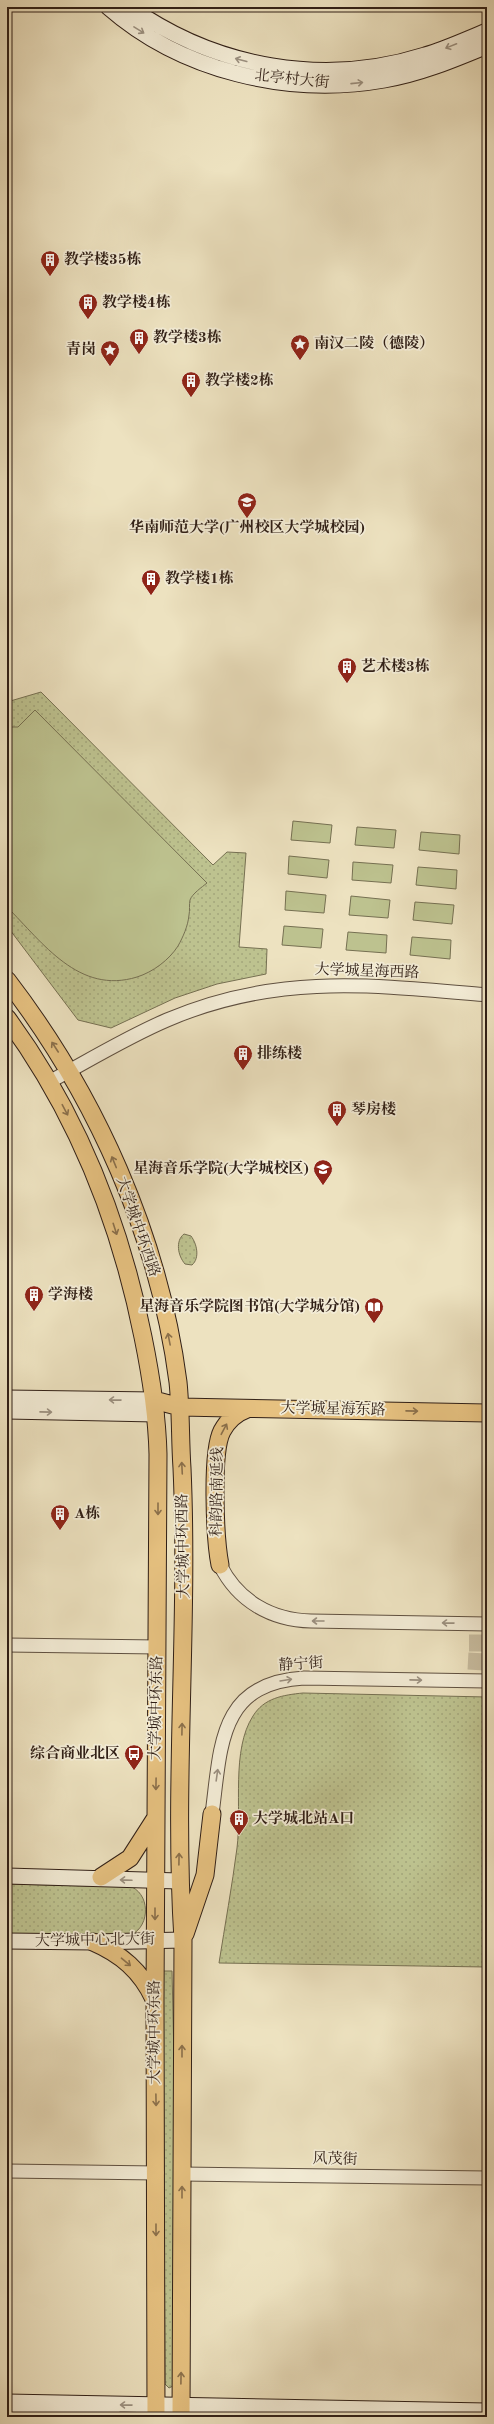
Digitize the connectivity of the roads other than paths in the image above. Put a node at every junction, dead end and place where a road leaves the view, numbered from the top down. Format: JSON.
{"nodes":[{"id":1,"x":108,"y":7,"type":"edge"},
{"id":2,"x":130,"y":7,"type":"edge"},
{"id":3,"x":487,"y":31,"type":"edge"},
{"id":4,"x":487,"y":46,"type":"edge"},
{"id":5,"x":7,"y":980,"type":"edge"},
{"id":6,"x":487,"y":995,"type":"edge"},
{"id":7,"x":24,"y":1002,"type":"junction"},
{"id":8,"x":7,"y":1017,"type":"edge"},
{"id":9,"x":69,"y":1071,"type":"junction"},
{"id":10,"x":49,"y":1082,"type":"junction"},
{"id":11,"x":7,"y":1398,"type":"edge"},
{"id":12,"x":155,"y":1407,"type":"junction"},
{"id":13,"x":180,"y":1407,"type":"junction"},
{"id":14,"x":247,"y":1409,"type":"junction"},
{"id":15,"x":7,"y":1411,"type":"edge"},
{"id":16,"x":487,"y":1413,"type":"edge"},
{"id":17,"x":220,"y":1564,"type":"joint"},
{"id":18,"x":487,"y":1624,"type":"edge"},
{"id":19,"x":7,"y":1645,"type":"edge"},
{"id":20,"x":158,"y":1647,"type":"junction"},
{"id":21,"x":184,"y":1647,"type":"joint"},
{"id":22,"x":487,"y":1681,"type":"edge"},
{"id":23,"x":212,"y":1814,"type":"joint"},
{"id":24,"x":156,"y":1817,"type":"junction"},
{"id":25,"x":7,"y":1876,"type":"edge"},
{"id":26,"x":101,"y":1877,"type":"junction"},
{"id":27,"x":155,"y":1880,"type":"junction"},
{"id":28,"x":179,"y":1881,"type":"junction"},
{"id":29,"x":155,"y":1940,"type":"junction"},
{"id":30,"x":183,"y":1940,"type":"junction"},
{"id":31,"x":7,"y":1941,"type":"edge"},
{"id":32,"x":93,"y":1942,"type":"junction"},
{"id":33,"x":155,"y":2002,"type":"junction"},
{"id":34,"x":7,"y":2171,"type":"edge"},
{"id":35,"x":156,"y":2173,"type":"junction"},
{"id":36,"x":182,"y":2174,"type":"junction"},
{"id":37,"x":487,"y":2178,"type":"edge"},
{"id":38,"x":7,"y":2402,"type":"edge"},
{"id":39,"x":156,"y":2411,"type":"edge"},
{"id":40,"x":181,"y":2411,"type":"edge"},
{"id":41,"x":487,"y":2411,"type":"edge"},
{"id":42,"x":7,"y":2415,"type":"edge"},
{"id":43,"x":114,"y":2417,"type":"edge"}],
"edges":[{"from":1,"to":4,"type":"main road","name":"北亭村大街","one_way":true},
{"from":3,"to":2,"type":"main road","name":"北亭村大街","one_way":true},
{"from":5,"to":7,"type":"main road","name":"大学城中环西路"},
{"from":6,"to":9,"type":"street","name":"大学城星海西路"},
{"from":7,"to":8,"type":"main road"},
{"from":9,"to":7,"type":"main road","name":"大学城中环西路","one_way":true},
{"from":8,"to":10,"type":"main road","name":"大学城中环西路"},
{"from":9,"to":10,"type":"street","name":"大学城星海西路"},
{"from":13,"to":9,"type":"main road","name":"大学城中环西路","one_way":true},
{"from":10,"to":12,"type":"main road","name":"大学城中环西路","one_way":true},
{"from":12,"to":11,"type":"main road","name":"大学城星海东路","one_way":true},
{"from":12,"to":13,"type":"main road","name":"大学城星海东路"},
{"from":15,"to":12,"type":"main road","name":"大学城星海东路","one_way":true},
{"from":12,"to":20,"type":"main road","name":"大学城中环西路","one_way":true},
{"from":13,"to":14,"type":"main road","name":"大学城星海东路"},
{"from":21,"to":13,"type":"main road","name":"大学城中环西路","one_way":true},
{"from":14,"to":16,"type":"main road","name":"大学城星海东路","one_way":true},
{"from":17,"to":14,"type":"main road","name":"科韵路南延线","one_way":true},
{"from":18,"to":17,"type":"street","one_way":true},
{"from":19,"to":20,"type":"street"},
{"from":20,"to":24,"type":"main road","name":"大学城中环东路","one_way":true},
{"from":28,"to":21,"type":"main road","name":"大学城中环东路","one_way":true},
{"from":23,"to":22,"type":"street","name":"静宁街","one_way":true},
{"from":23,"to":30,"type":"main road"},
{"from":24,"to":26,"type":"main road"},
{"from":24,"to":27,"type":"main road","name":"大学城中环东路"},
{"from":25,"to":26,"type":"main road"},
{"from":27,"to":26,"type":"main road","one_way":true},
{"from":27,"to":28,"type":"main road"},
{"from":27,"to":29,"type":"main road","name":"大学城中环东路","one_way":true},
{"from":28,"to":30,"type":"main road","name":"大学城中环东路"},
{"from":29,"to":30,"type":"main road","name":"大学城中心北大街"},
{"from":29,"to":32,"type":"main road","name":"大学城中心北大街"},
{"from":29,"to":33,"type":"main road","name":"大学城中环东路"},
{"from":36,"to":30,"type":"main road","name":"大学城中环东路","one_way":true},
{"from":31,"to":32,"type":"main road","name":"大学城中心北大街"},
{"from":32,"to":33,"type":"main road","one_way":true},
{"from":33,"to":35,"type":"main road","name":"大学城中环东路","one_way":true},
{"from":34,"to":35,"type":"street"},
{"from":35,"to":39,"type":"main road","name":"大学城中环东路","one_way":true},
{"from":36,"to":37,"type":"street","name":"风茂街"},
{"from":40,"to":36,"type":"main road","name":"大学城中环东路","one_way":true},
{"from":39,"to":38,"type":"main road","one_way":true},
{"from":39,"to":40,"type":"main road"},
{"from":40,"to":41,"type":"main road"},
{"from":42,"to":43,"type":"main road"}]}
